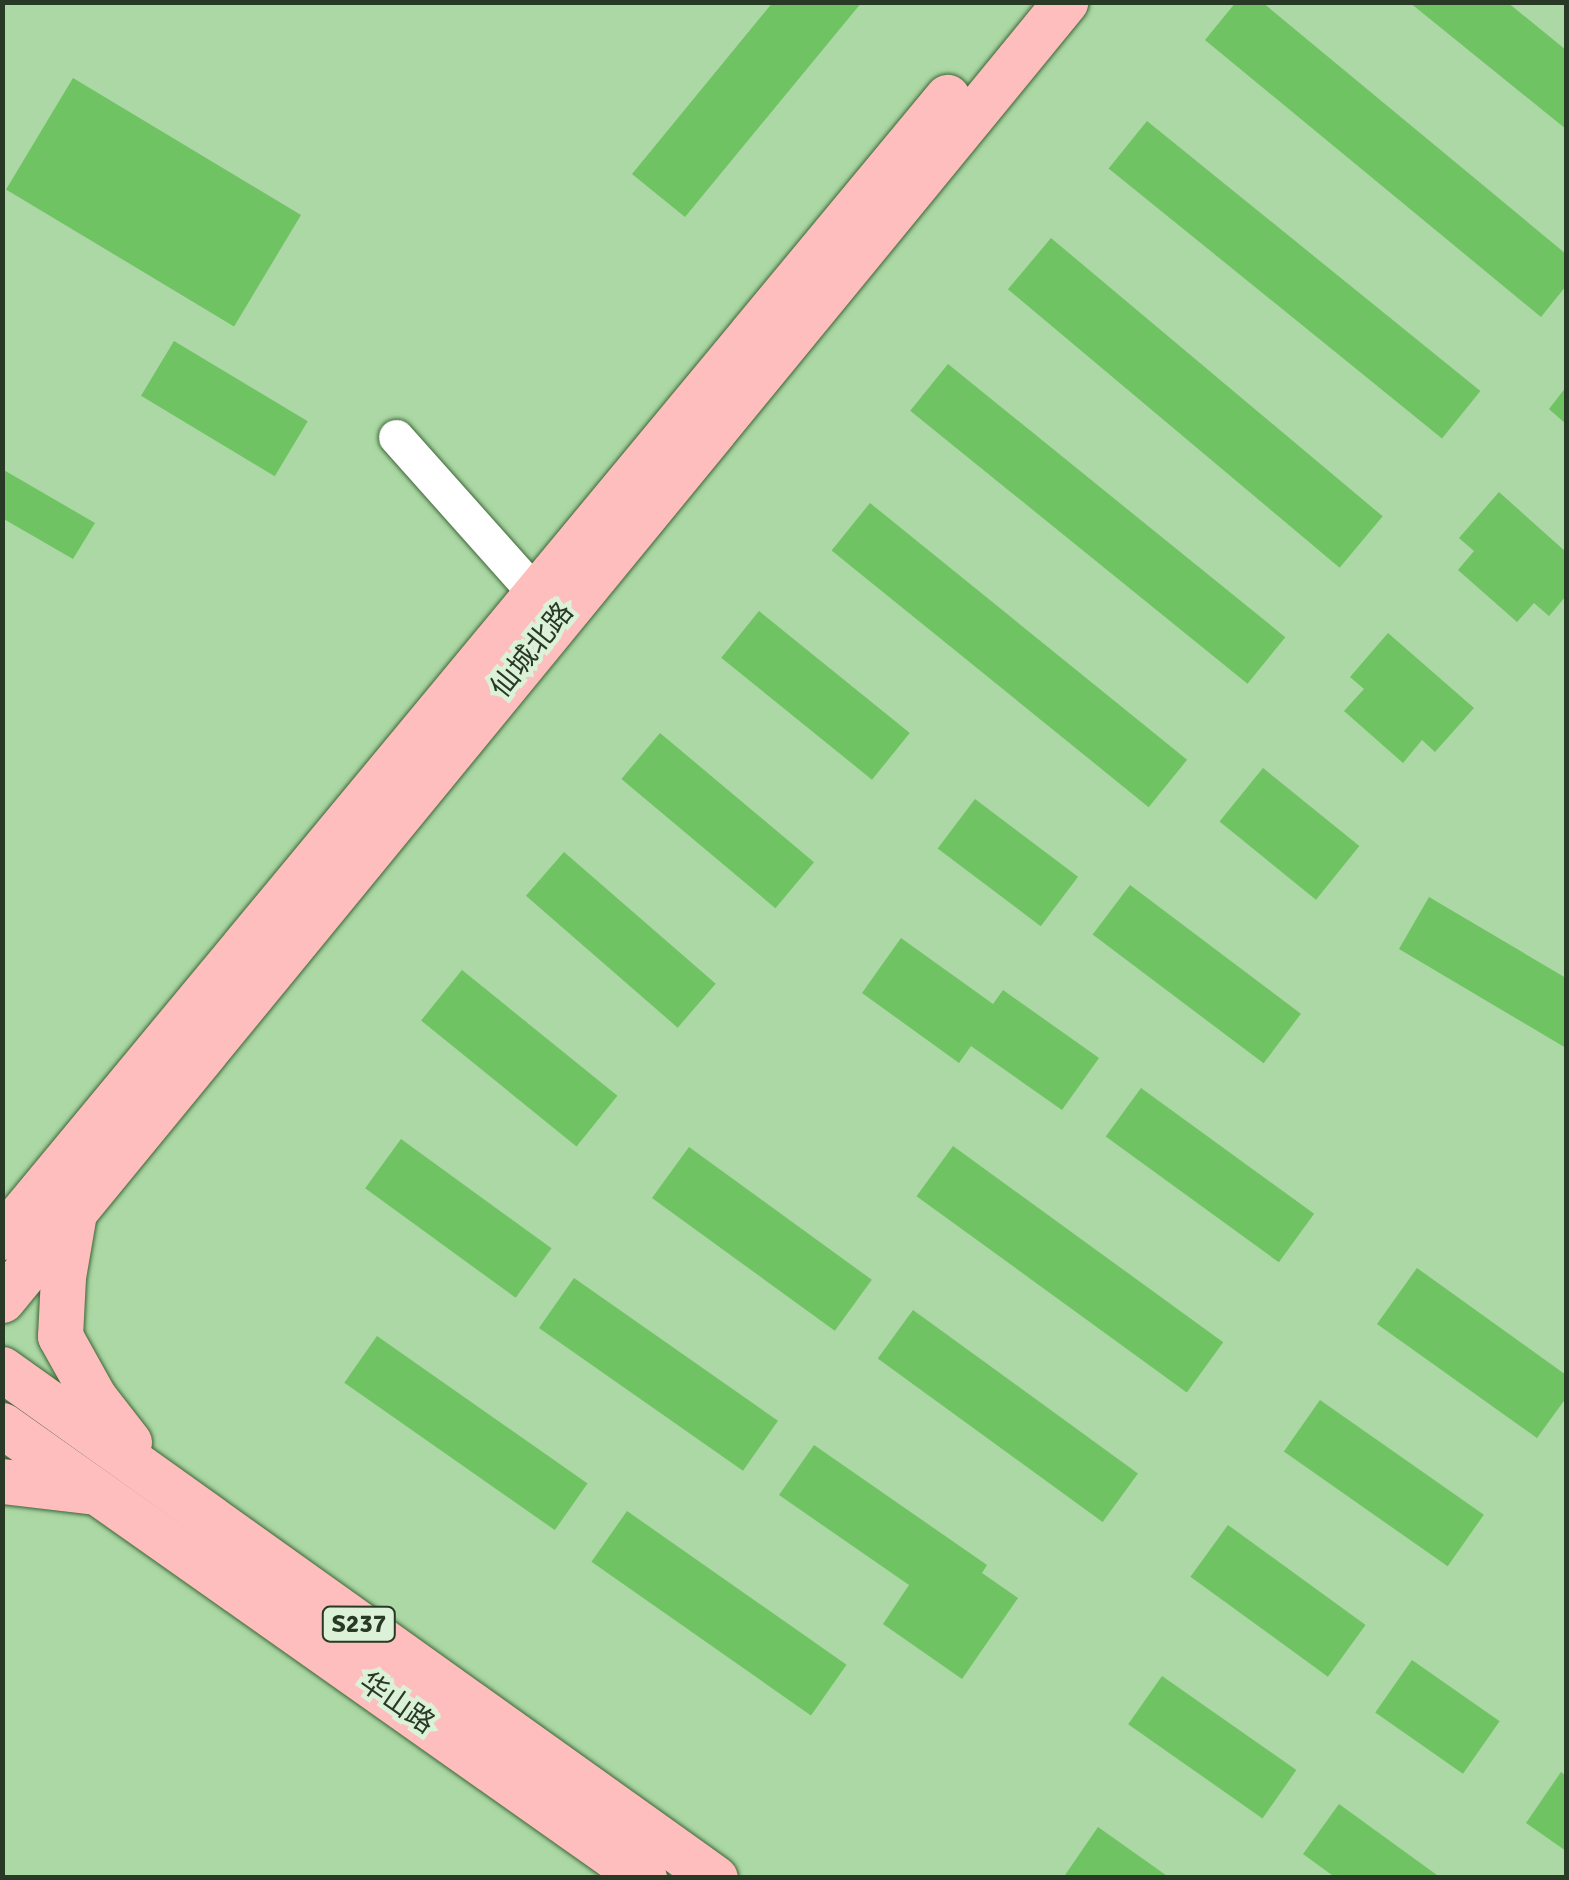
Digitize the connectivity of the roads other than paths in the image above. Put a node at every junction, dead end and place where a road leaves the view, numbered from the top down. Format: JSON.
{"nodes":[{"id":1,"x":1024,"y":2,"type":"edge"},
{"id":2,"x":1065,"y":2,"type":"edge"},
{"id":3,"x":396,"y":438,"type":"dead end"},
{"id":4,"x":536,"y":594,"type":"junction"},
{"id":5,"x":62,"y":1165,"type":"junction"},
{"id":6,"x":2,"y":1207,"type":"edge"},
{"id":7,"x":74,"y":1211,"type":"junction"},
{"id":8,"x":2,"y":1236,"type":"edge"},
{"id":9,"x":2,"y":1300,"type":"edge"},
{"id":10,"x":2,"y":1369,"type":"edge"},
{"id":11,"x":2,"y":1424,"type":"edge"},
{"id":12,"x":2,"y":1481,"type":"edge"},
{"id":13,"x":162,"y":1483,"type":"junction"},
{"id":14,"x":98,"y":1492,"type":"junction"},
{"id":15,"x":644,"y":1878,"type":"edge"},
{"id":16,"x":715,"y":1878,"type":"edge"}],
"edges":[{"from":1,"to":4,"type":"main road","name":"仙城北路"},
{"from":2,"to":7,"type":"main road","name":"仙城北路"},
{"from":3,"to":4,"type":"lane"},
{"from":4,"to":5,"type":"main road","name":"仙城北路"},
{"from":5,"to":6,"type":"main road"},
{"from":5,"to":8,"type":"main road","name":"仙城北路"},
{"from":7,"to":9,"type":"main road","name":"仙城北路"},
{"from":7,"to":13,"type":"main road"},
{"from":10,"to":13,"type":"main road","number":"S237"},
{"from":11,"to":14,"type":"main road","name":"华山路","number":"S237"},
{"from":12,"to":14,"type":"main road"},
{"from":13,"to":16,"type":"main road","number":"S237"},
{"from":14,"to":15,"type":"main road","name":"华山路","number":"S237"}]}
